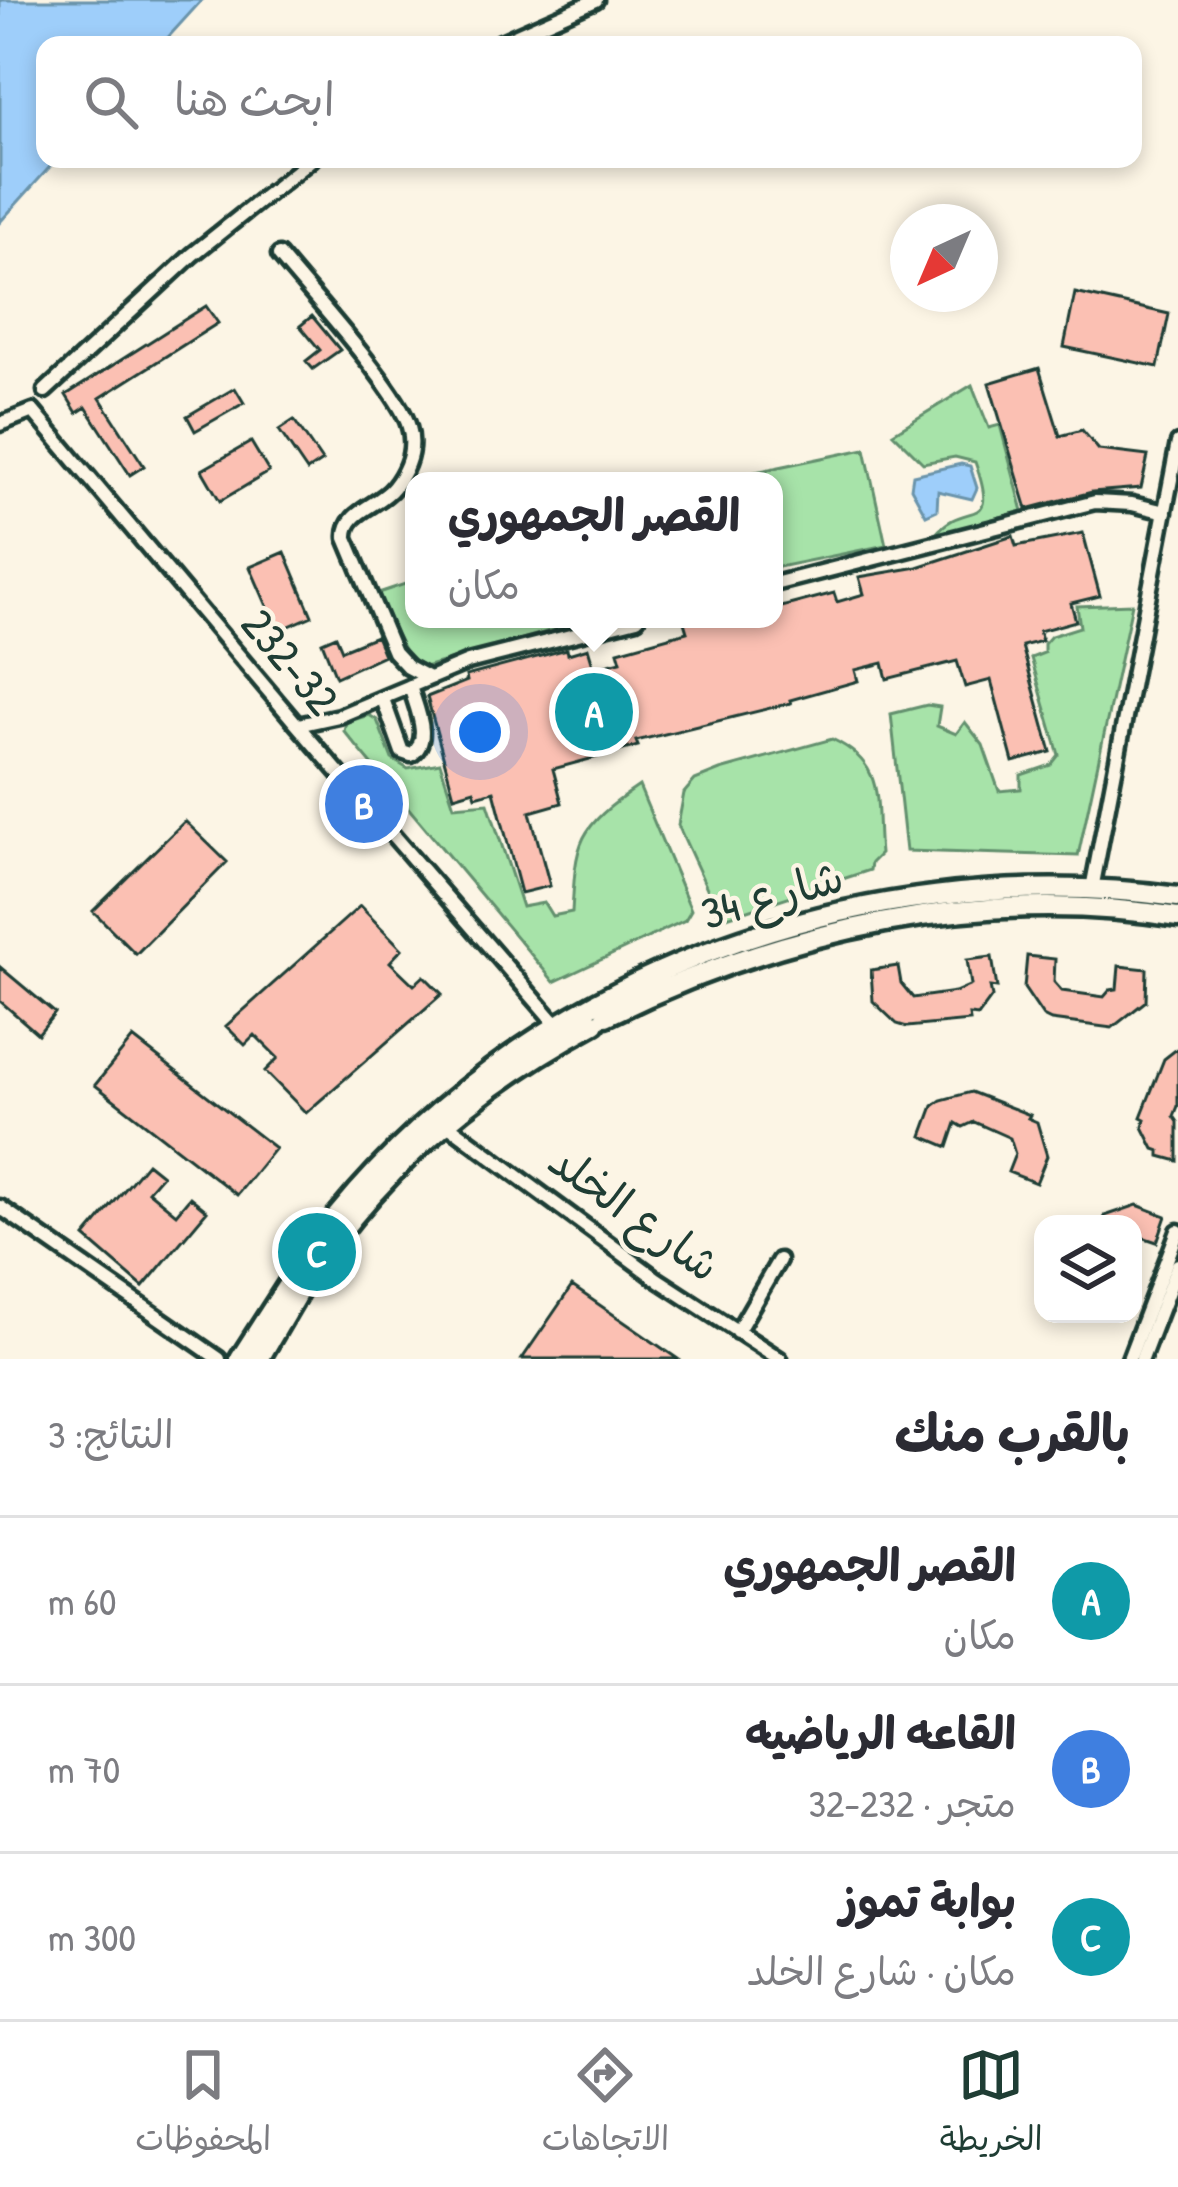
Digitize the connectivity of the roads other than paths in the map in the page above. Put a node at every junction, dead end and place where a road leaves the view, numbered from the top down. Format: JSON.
{"nodes":[{"id":1,"x":596,"y":0,"type":"edge"},
{"id":2,"x":514,"y":36,"type":"edge"},
{"id":3,"x":301,"y":168,"type":"edge"},
{"id":4,"x":279,"y":255,"type":"dead end"},
{"id":5,"x":45,"y":392,"type":"dead end"},
{"id":6,"x":0,"y":424,"type":"edge"},
{"id":7,"x":1178,"y":443,"type":"edge"},
{"id":8,"x":406,"y":472,"type":"edge"},
{"id":9,"x":405,"y":473,"type":"edge"},
{"id":10,"x":1165,"y":512,"type":"junction"},
{"id":11,"x":783,"y":582,"type":"edge"},
{"id":12,"x":602,"y":628,"type":"edge"},
{"id":13,"x":427,"y":677,"type":"junction"},
{"id":14,"x":410,"y":686,"type":"junction"},
{"id":15,"x":383,"y":699,"type":"junction"},
{"id":16,"x":298,"y":725,"type":"junction"},
{"id":17,"x":1092,"y":889,"type":"junction"},
{"id":18,"x":1178,"y":897,"type":"edge"},
{"id":19,"x":1178,"y":917,"type":"edge"},
{"id":20,"x":562,"y":1030,"type":"junction"},
{"id":21,"x":439,"y":1119,"type":"junction"},
{"id":22,"x":0,"y":1208,"type":"edge"},
{"id":23,"x":1178,"y":1231,"type":"edge"},
{"id":24,"x":324,"y":1243,"type":"dead end"},
{"id":25,"x":779,"y":1260,"type":"dead end"},
{"id":26,"x":1178,"y":1265,"type":"edge"},
{"id":27,"x":737,"y":1332,"type":"junction"},
{"id":28,"x":219,"y":1359,"type":"edge"},
{"id":29,"x":240,"y":1359,"type":"edge"},
{"id":30,"x":260,"y":1359,"type":"edge"},
{"id":31,"x":780,"y":1359,"type":"edge"},
{"id":32,"x":1129,"y":1359,"type":"edge"},
{"id":33,"x":1142,"y":1359,"type":"edge"}],
"edges":[{"from":1,"to":2,"type":"street"},
{"from":3,"to":5,"type":"street"},
{"from":4,"to":8,"type":"street"},
{"from":6,"to":16,"type":"street","name":"232-32"},
{"from":7,"to":10,"type":"street"},
{"from":9,"to":13,"type":"street"},
{"from":10,"to":11,"type":"street"},
{"from":10,"to":17,"type":"street"},
{"from":12,"to":13,"type":"street"},
{"from":13,"to":14,"type":"street"},
{"from":14,"to":15,"type":"street"},
{"from":14,"to":15,"type":"street"},
{"from":15,"to":16,"type":"street"},
{"from":16,"to":20,"type":"street","name":"232-32"},
{"from":17,"to":18,"type":"main road","name":"شارع 34"},
{"from":17,"to":20,"type":"main road","name":"شارع 34"},
{"from":19,"to":20,"type":"main road","name":"شارع 34"},
{"from":20,"to":21,"type":"main road","name":"شارع 34"},
{"from":21,"to":24,"type":"main road"},
{"from":21,"to":27,"type":"street","name":"شارع الخلد"},
{"from":22,"to":28,"type":"street"},
{"from":23,"to":32,"type":"street"},
{"from":25,"to":27,"type":"street"},
{"from":26,"to":33,"type":"street"},
{"from":27,"to":31,"type":"street","name":"شارع الخلد"},
{"from":29,"to":30,"type":"main road"}]}
